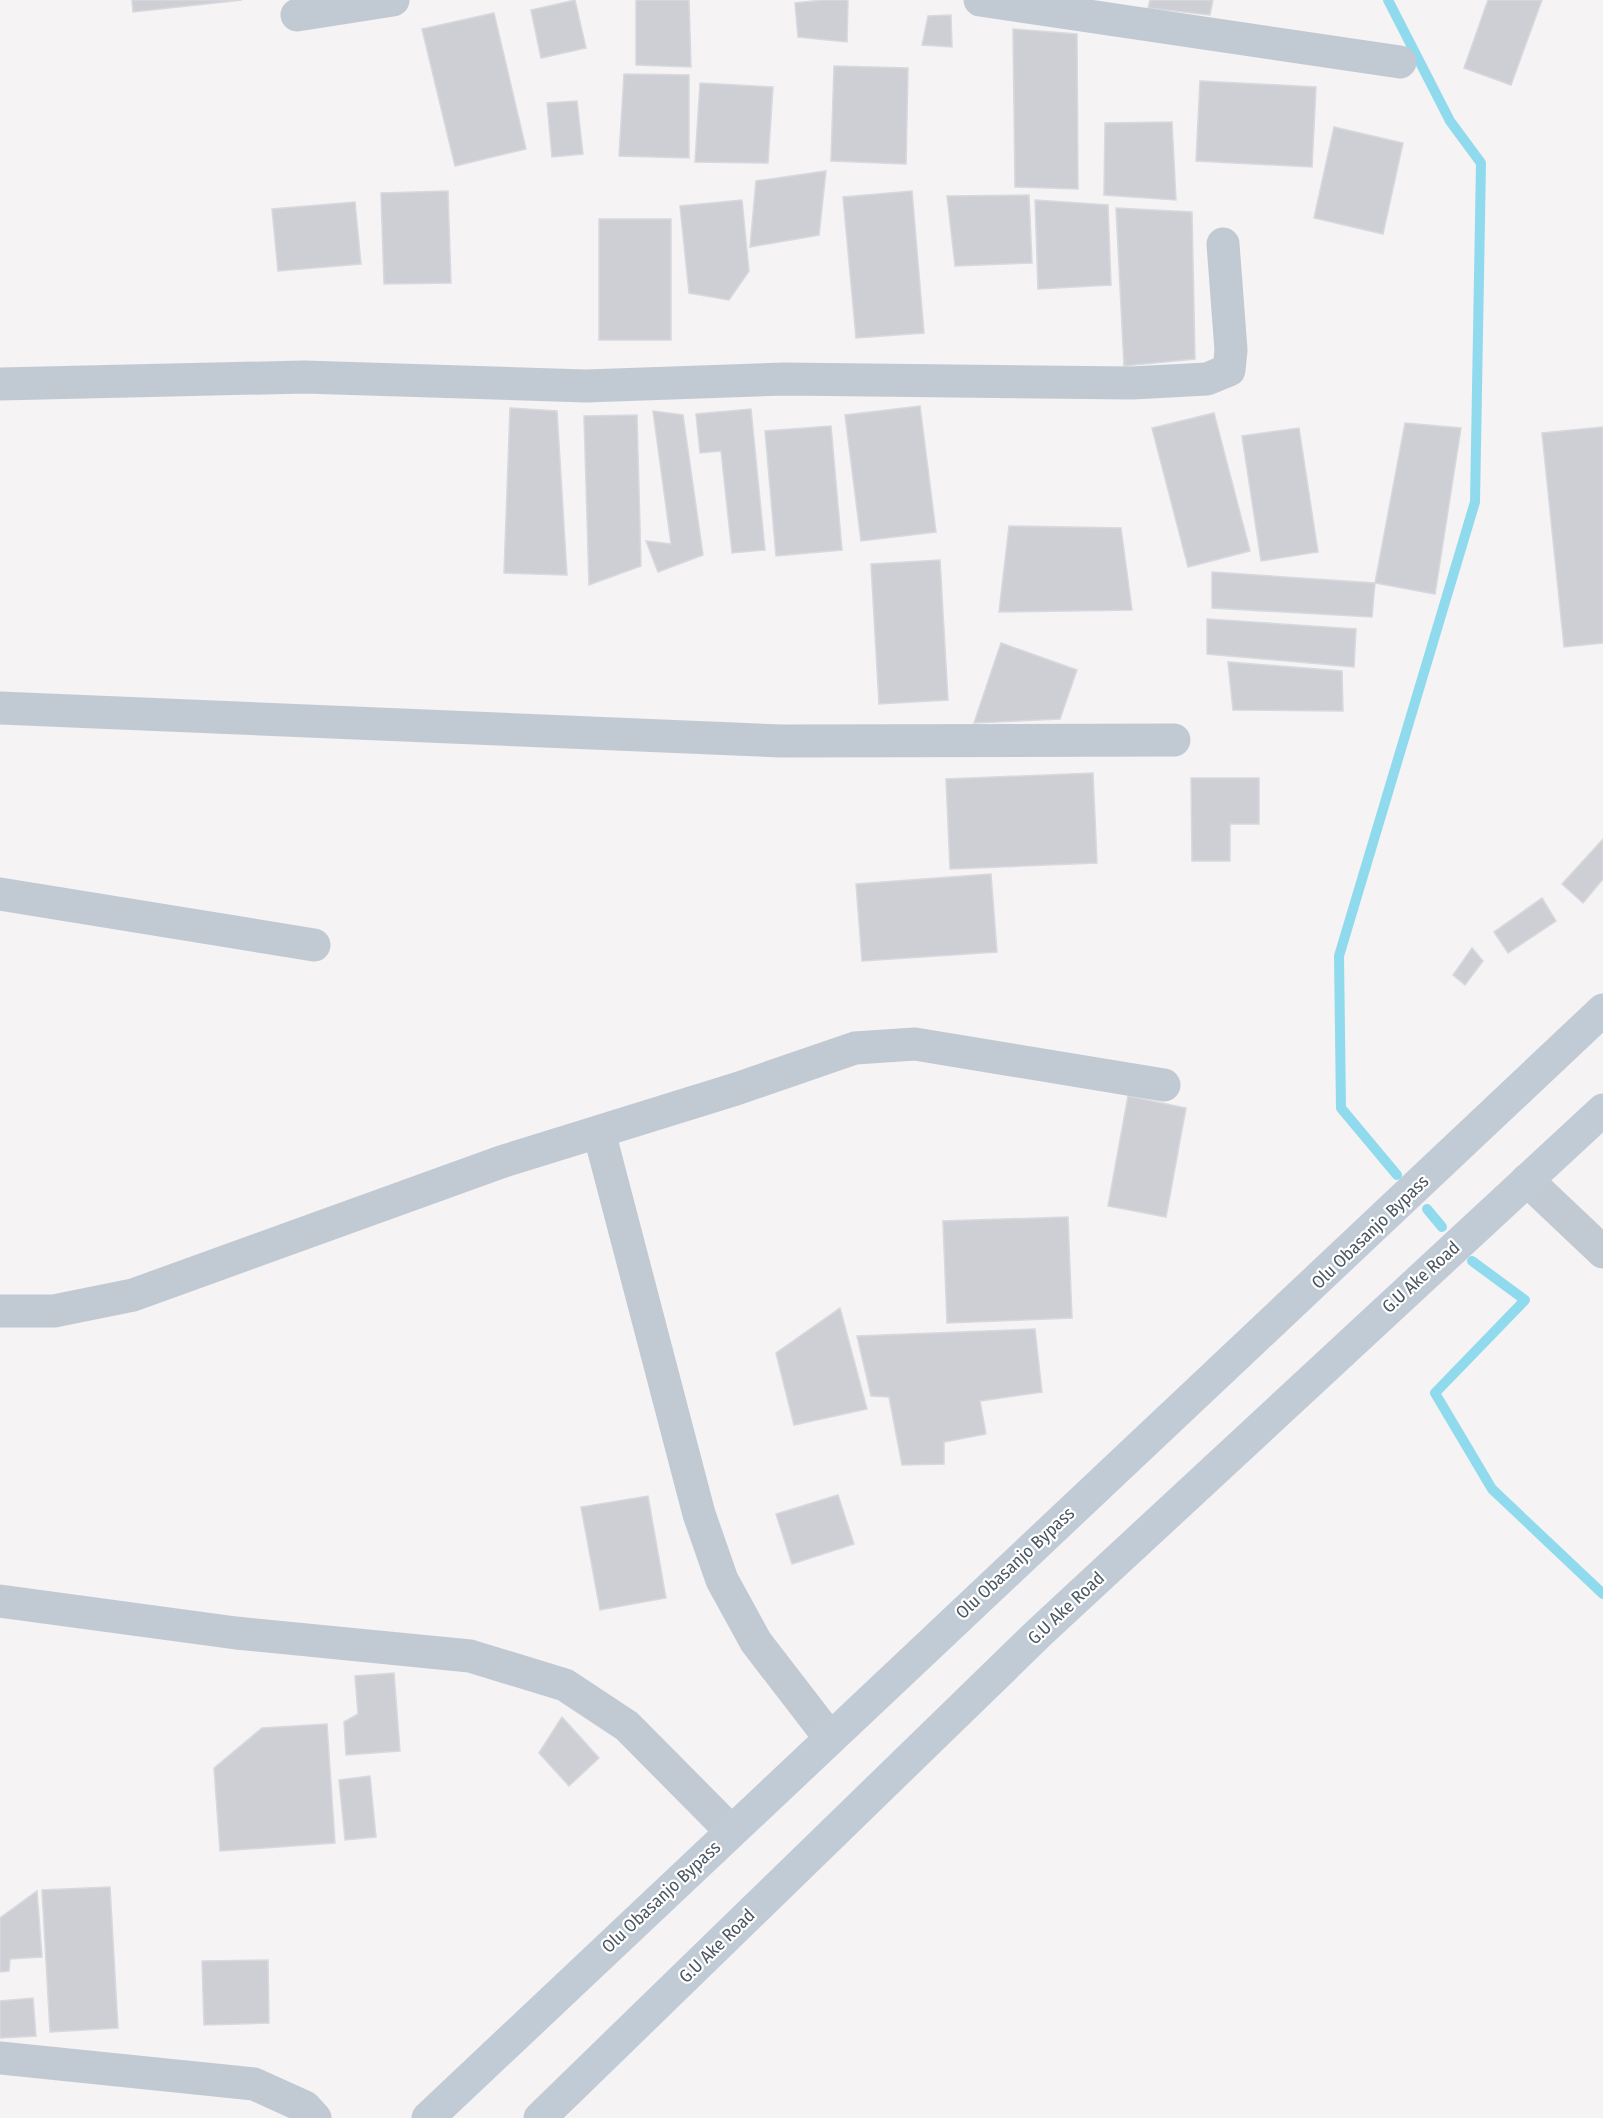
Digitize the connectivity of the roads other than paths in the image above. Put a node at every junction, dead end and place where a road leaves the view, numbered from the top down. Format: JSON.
{"nodes":[{"id":1,"x":393,"y":0,"type":"edge"},
{"id":2,"x":980,"y":0,"type":"edge"},
{"id":3,"x":297,"y":15,"type":"dead end"},
{"id":4,"x":1400,"y":62,"type":"dead end"},
{"id":5,"x":1223,"y":244,"type":"dead end"},
{"id":6,"x":0,"y":384,"type":"edge"},
{"id":7,"x":0,"y":708,"type":"edge"},
{"id":8,"x":1174,"y":740,"type":"dead end"},
{"id":9,"x":0,"y":894,"type":"edge"},
{"id":10,"x":314,"y":945,"type":"dead end"},
{"id":11,"x":1603,"y":1010,"type":"edge"},
{"id":12,"x":1164,"y":1085,"type":"dead end"},
{"id":13,"x":1603,"y":1110,"type":"edge"},
{"id":14,"x":599,"y":1132,"type":"junction"},
{"id":15,"x":1527,"y":1180,"type":"junction"},
{"id":16,"x":1603,"y":1252,"type":"edge"},
{"id":17,"x":0,"y":1311,"type":"edge"},
{"id":18,"x":0,"y":1601,"type":"edge"},
{"id":19,"x":830,"y":1738,"type":"junction"},
{"id":20,"x":731,"y":1831,"type":"junction"},
{"id":21,"x":0,"y":2058,"type":"edge"},
{"id":22,"x":315,"y":2118,"type":"edge"},
{"id":23,"x":428,"y":2118,"type":"edge"},
{"id":24,"x":540,"y":2118,"type":"edge"}],
"edges":[{"from":1,"to":3,"type":"street"},
{"from":2,"to":4,"type":"street"},
{"from":5,"to":6,"type":"street"},
{"from":7,"to":8,"type":"street"},
{"from":9,"to":10,"type":"street"},
{"from":11,"to":19,"type":"main road","name":"Olu Obasanjo Bypass"},
{"from":12,"to":14,"type":"street"},
{"from":13,"to":15,"type":"main road","name":"G.U Ake Road"},
{"from":14,"to":17,"type":"street"},
{"from":14,"to":19,"type":"street"},
{"from":15,"to":16,"type":"street"},
{"from":15,"to":24,"type":"main road","name":"G.U Ake Road"},
{"from":18,"to":20,"type":"street"},
{"from":19,"to":20,"type":"main road","name":"Olu Obasanjo Bypass"},
{"from":20,"to":23,"type":"main road","name":"Olu Obasanjo Bypass"},
{"from":21,"to":22,"type":"street"}]}
